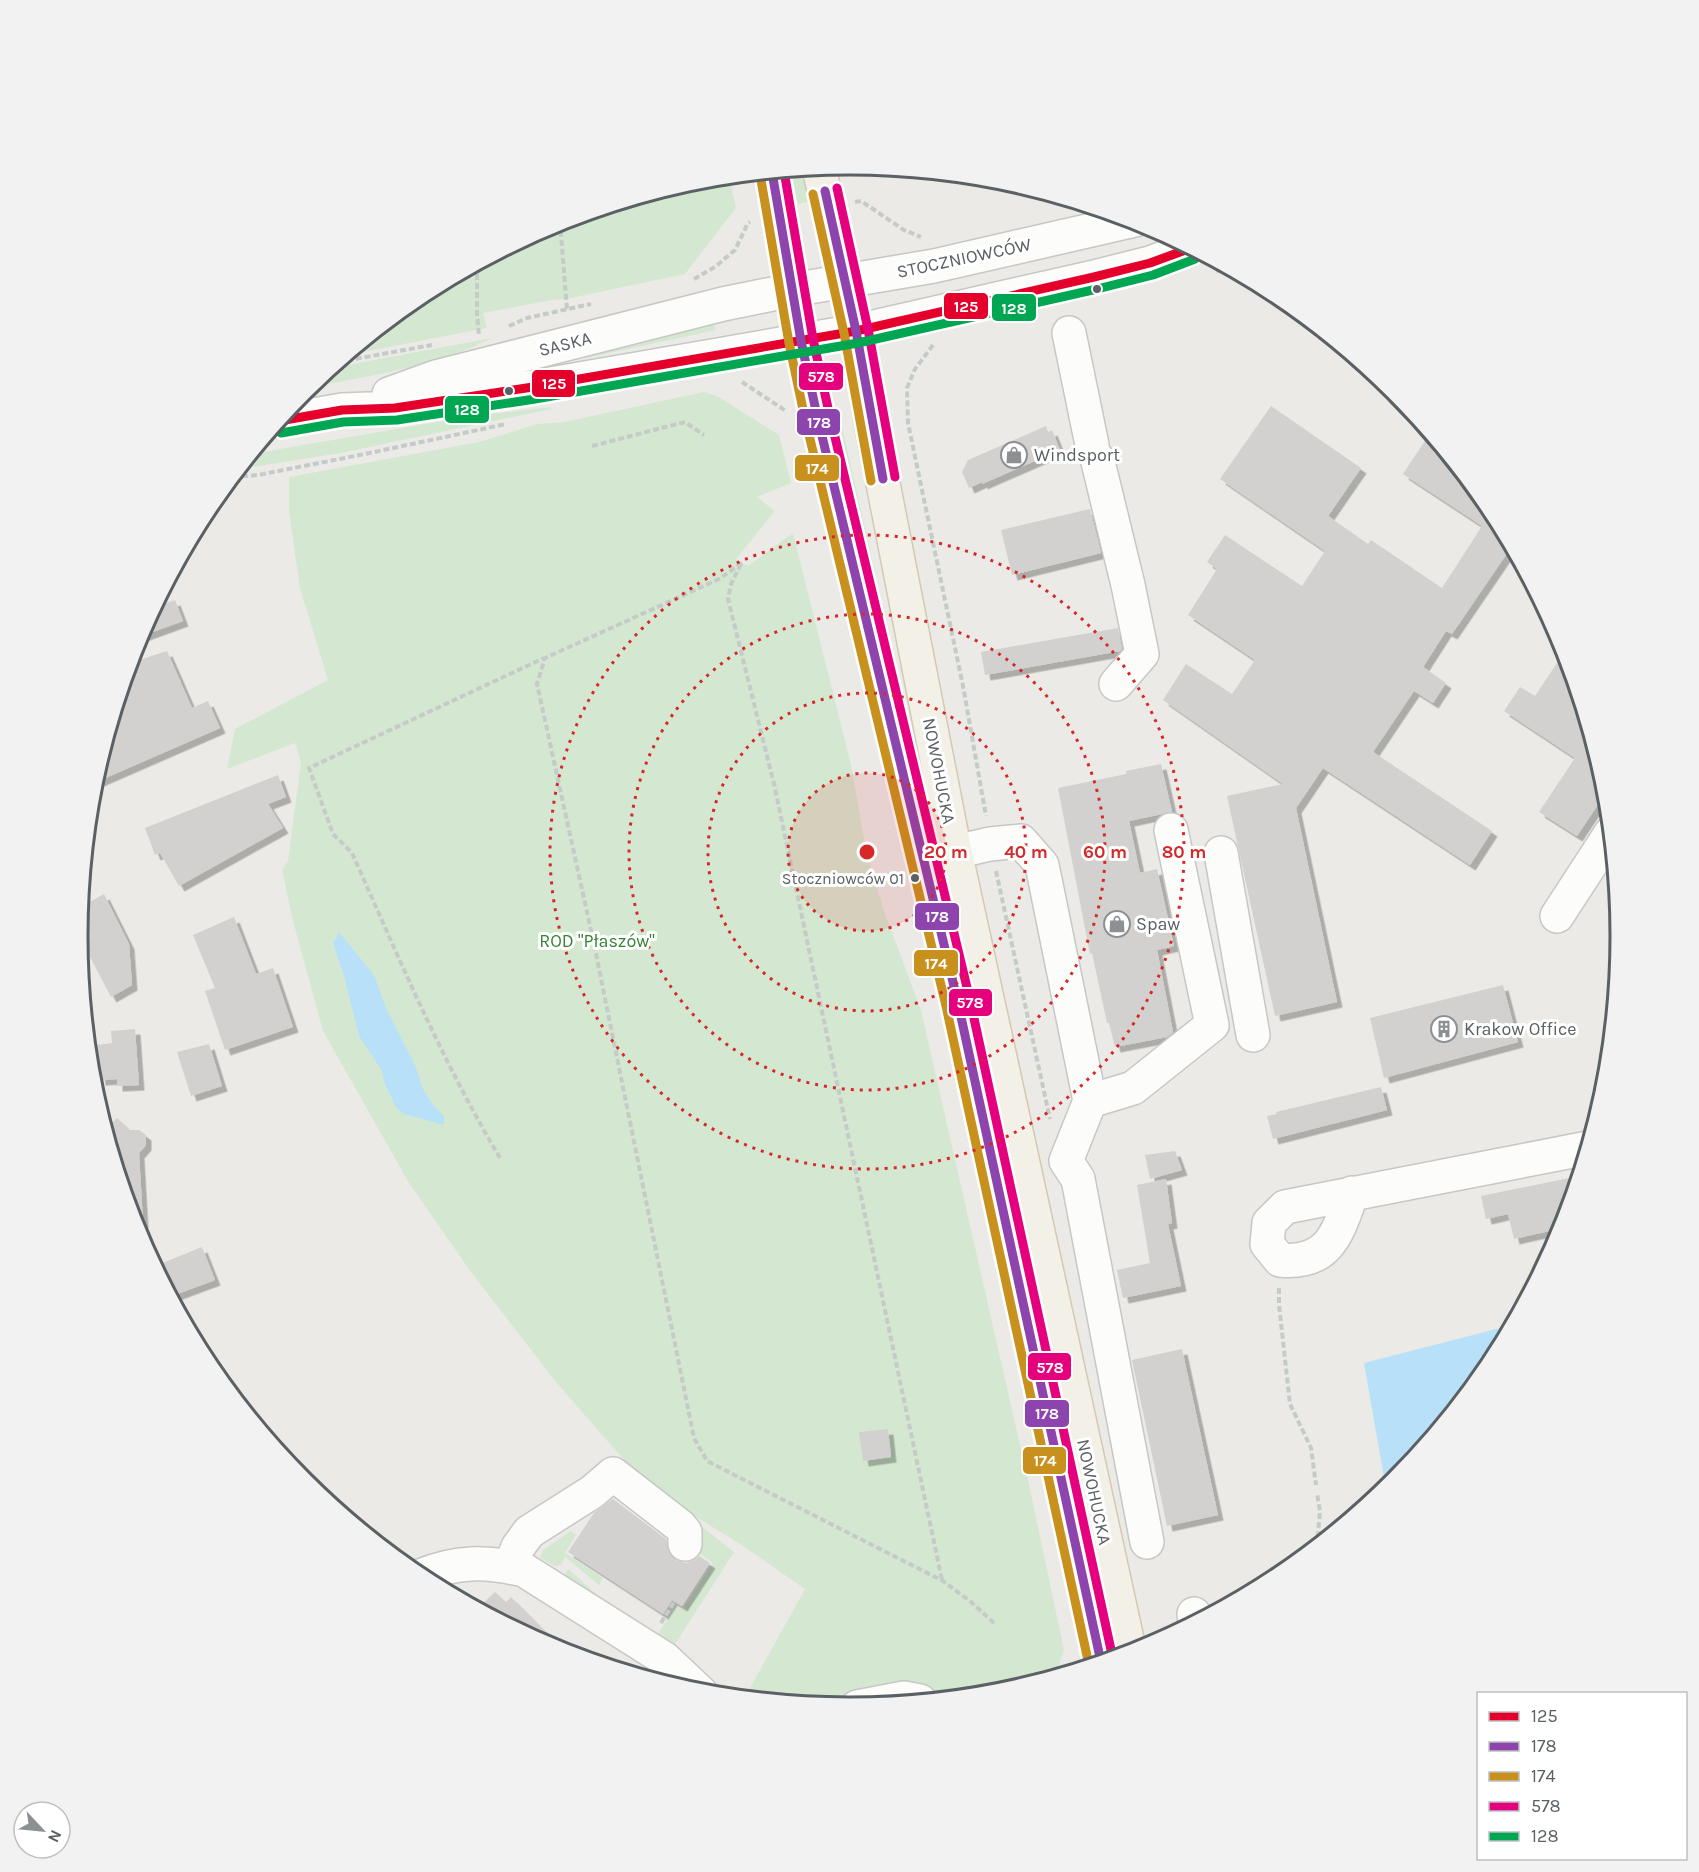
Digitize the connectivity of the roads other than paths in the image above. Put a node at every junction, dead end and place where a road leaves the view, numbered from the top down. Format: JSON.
{"nodes":[{"id":1,"x":821,"y":176,"type":"edge"},
{"id":2,"x":773,"y":180,"type":"edge"},
{"id":3,"x":1118,"y":224,"type":"edge"},
{"id":4,"x":1182,"y":251,"type":"edge"},
{"id":5,"x":845,"y":281,"type":"junction"},
{"id":6,"x":792,"y":290,"type":"junction"},
{"id":7,"x":856,"y":331,"type":"junction"},
{"id":8,"x":1069,"y":333,"type":"dead end"},
{"id":9,"x":801,"y":341,"type":"junction"},
{"id":10,"x":342,"y":410,"type":"junction"},
{"id":11,"x":291,"y":419,"type":"edge"},
{"id":12,"x":1116,"y":684,"type":"dead end"},
{"id":13,"x":1171,"y":830,"type":"dead end"},
{"id":14,"x":1605,"y":843,"type":"edge"},
{"id":15,"x":955,"y":852,"type":"junction"},
{"id":16,"x":1221,"y":853,"type":"dead end"},
{"id":17,"x":1557,"y":916,"type":"dead end"},
{"id":18,"x":1253,"y":1035,"type":"dead end"},
{"id":19,"x":1090,"y":1101,"type":"junction"},
{"id":20,"x":1580,"y":1149,"type":"edge"},
{"id":21,"x":1352,"y":1193,"type":"junction"},
{"id":22,"x":586,"y":1523,"type":"dead end"},
{"id":23,"x":1147,"y":1542,"type":"dead end"},
{"id":24,"x":685,"y":1545,"type":"dead end"},
{"id":25,"x":517,"y":1569,"type":"junction"},
{"id":26,"x":431,"y":1571,"type":"edge"},
{"id":27,"x":1128,"y":1644,"type":"edge"},
{"id":28,"x":1099,"y":1655,"type":"edge"},
{"id":29,"x":686,"y":1678,"type":"edge"}],
"edges":[{"from":1,"to":5,"type":"main road","name":"NOWOHUCKA"},
{"from":2,"to":6,"type":"main road","name":"NOWOHUCKA"},
{"from":3,"to":5,"type":"street","name":"STOCZNIOWCÓW"},
{"from":4,"to":7,"type":"street"},
{"from":5,"to":6,"type":"street","name":"STOCZNIOWCÓW"},
{"from":5,"to":7,"type":"main road","name":"NOWOHUCKA"},
{"from":6,"to":9,"type":"main road","name":"NOWOHUCKA"},
{"from":6,"to":10,"type":"street","name":"SASKA"},
{"from":7,"to":9,"type":"street"},
{"from":7,"to":15,"type":"main road","name":"NOWOHUCKA"},
{"from":8,"to":12,"type":"street"},
{"from":9,"to":10,"type":"street","name":"SASKA"},
{"from":9,"to":28,"type":"main road","name":"NOWOHUCKA"},
{"from":10,"to":11,"type":"street","name":"SASKA"},
{"from":13,"to":19,"type":"street"},
{"from":14,"to":17,"type":"street"},
{"from":15,"to":19,"type":"street"},
{"from":15,"to":27,"type":"main road","name":"NOWOHUCKA"},
{"from":16,"to":18,"type":"street"},
{"from":19,"to":23,"type":"street"},
{"from":20,"to":21,"type":"street"},
{"from":21,"to":21,"type":"street"},
{"from":22,"to":25,"type":"street"},
{"from":24,"to":25,"type":"street"},
{"from":25,"to":26,"type":"street"},
{"from":25,"to":29,"type":"street"}]}
